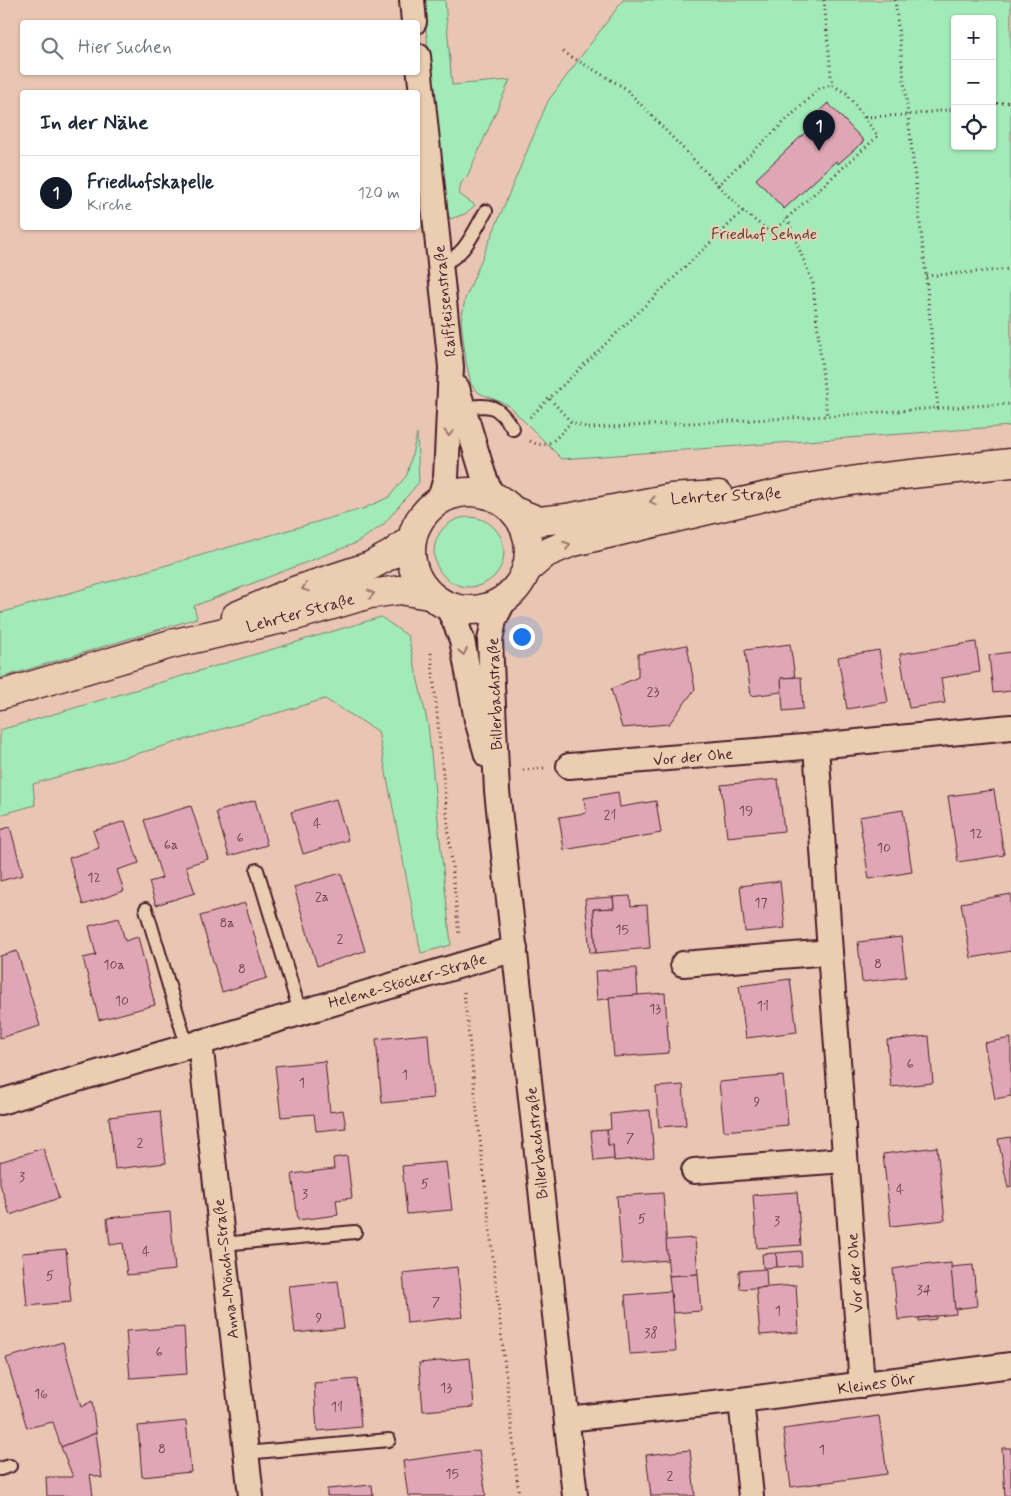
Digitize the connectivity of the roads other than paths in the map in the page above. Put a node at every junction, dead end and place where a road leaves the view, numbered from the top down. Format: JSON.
{"nodes":[{"id":1,"x":412,"y":0,"type":"edge"},
{"id":2,"x":414,"y":20,"type":"edge"},
{"id":3,"x":420,"y":75,"type":"edge"},
{"id":4,"x":486,"y":211,"type":"dead end"},
{"id":5,"x":440,"y":264,"type":"junction"},
{"id":6,"x":451,"y":367,"type":"junction"},
{"id":7,"x":463,"y":408,"type":"junction"},
{"id":8,"x":513,"y":429,"type":"road end"},
{"id":9,"x":1011,"y":464,"type":"edge"},
{"id":10,"x":788,"y":491,"type":"junction"},
{"id":11,"x":491,"y":495,"type":"junction"},
{"id":12,"x":440,"y":499,"type":"junction"},
{"id":13,"x":514,"y":511,"type":"junction"},
{"id":14,"x":412,"y":539,"type":"junction"},
{"id":15,"x":526,"y":570,"type":"junction"},
{"id":16,"x":438,"y":600,"type":"junction"},
{"id":17,"x":504,"y":600,"type":"junction"},
{"id":18,"x":171,"y":644,"type":"junction"},
{"id":19,"x":0,"y":695,"type":"edge"},
{"id":20,"x":1011,"y":727,"type":"edge"},
{"id":21,"x":816,"y":746,"type":"junction"},
{"id":22,"x":569,"y":766,"type":"dead end"},
{"id":23,"x":497,"y":791,"type":"junction"},
{"id":24,"x":257,"y":870,"type":"dead end"},
{"id":25,"x":146,"y":909,"type":"dead end"},
{"id":26,"x":514,"y":949,"type":"junction"},
{"id":27,"x":830,"y":952,"type":"junction"},
{"id":28,"x":684,"y":964,"type":"dead end"},
{"id":29,"x":300,"y":1012,"type":"junction"},
{"id":30,"x":193,"y":1044,"type":"junction"},
{"id":31,"x":0,"y":1102,"type":"edge"},
{"id":32,"x":845,"y":1160,"type":"junction"},
{"id":33,"x":694,"y":1171,"type":"dead end"},
{"id":34,"x":355,"y":1232,"type":"dead end"},
{"id":35,"x":222,"y":1244,"type":"junction"},
{"id":36,"x":1011,"y":1365,"type":"edge"},
{"id":37,"x":862,"y":1385,"type":"junction"},
{"id":38,"x":741,"y":1400,"type":"junction"},
{"id":39,"x":567,"y":1419,"type":"junction"},
{"id":40,"x":389,"y":1440,"type":"dead end"},
{"id":41,"x":246,"y":1453,"type":"junction"},
{"id":42,"x":251,"y":1496,"type":"edge"},
{"id":43,"x":575,"y":1496,"type":"edge"},
{"id":44,"x":751,"y":1496,"type":"edge"}],
"edges":[{"from":1,"to":2,"type":"street"},
{"from":3,"to":5,"type":"street","name":"Raiffeisenstraße"},
{"from":4,"to":5,"type":"lane"},
{"from":5,"to":6,"type":"street","name":"Raiffeisenstraße"},
{"from":6,"to":7,"type":"street","name":"Raiffeisenstraße"},
{"from":6,"to":12,"type":"street","name":"Raiffeisenstraße","one_way":true},
{"from":7,"to":8,"type":"lane"},
{"from":7,"to":11,"type":"street","name":"Raiffeisenstraße"},
{"from":9,"to":10,"type":"main road"},
{"from":10,"to":13,"type":"main road","name":"Lehrter Straße","one_way":true},
{"from":15,"to":10,"type":"main road","name":"Lehrter Straße","one_way":true},
{"from":11,"to":12,"type":"main road"},
{"from":11,"to":13,"type":"main road"},
{"from":12,"to":14,"type":"main road"},
{"from":13,"to":15,"type":"main road"},
{"from":14,"to":16,"type":"main road"},
{"from":14,"to":18,"type":"main road","name":"Lehrter Straße","one_way":true},
{"from":15,"to":17,"type":"main road"},
{"from":16,"to":17,"type":"main road"},
{"from":18,"to":16,"type":"main road","name":"Lehrter Straße","one_way":true},
{"from":16,"to":23,"type":"street","name":"Billerbachstraße","one_way":true},
{"from":17,"to":23,"type":"street","name":"Billerbachstraße"},
{"from":18,"to":19,"type":"main road","name":"Lehrter Straße"},
{"from":20,"to":21,"type":"street","name":"Vor der Ohe"},
{"from":21,"to":22,"type":"street","name":"Vor der Ohe"},
{"from":21,"to":27,"type":"street","name":"Vor der Ohe"},
{"from":23,"to":26,"type":"street","name":"Billerbachstraße"},
{"from":24,"to":29,"type":"lane"},
{"from":25,"to":30,"type":"lane"},
{"from":26,"to":29,"type":"street","name":"Helene-Stöcker-Straße"},
{"from":26,"to":39,"type":"street","name":"Billerbachstraße"},
{"from":27,"to":28,"type":"street"},
{"from":27,"to":32,"type":"street","name":"Vor der Ohe"},
{"from":29,"to":30,"type":"street","name":"Helene-Stöcker-Straße"},
{"from":30,"to":31,"type":"street","name":"Helene-Stöcker-Straße"},
{"from":30,"to":35,"type":"street","name":"Anna-Mönch-Straße"},
{"from":32,"to":33,"type":"street"},
{"from":32,"to":37,"type":"street","name":"Vor der Ohe"},
{"from":34,"to":35,"type":"lane"},
{"from":35,"to":41,"type":"street","name":"Anna-Mönch-Straße"},
{"from":36,"to":37,"type":"street","name":"Kleines Öhr"},
{"from":37,"to":38,"type":"street","name":"Kleines Öhr"},
{"from":38,"to":39,"type":"street","name":"Kleines Öhr"},
{"from":38,"to":44,"type":"street"},
{"from":39,"to":43,"type":"street","name":"Billerbachstraße"},
{"from":40,"to":41,"type":"lane"},
{"from":41,"to":42,"type":"street","name":"Anna-Mönch-Straße"}]}
